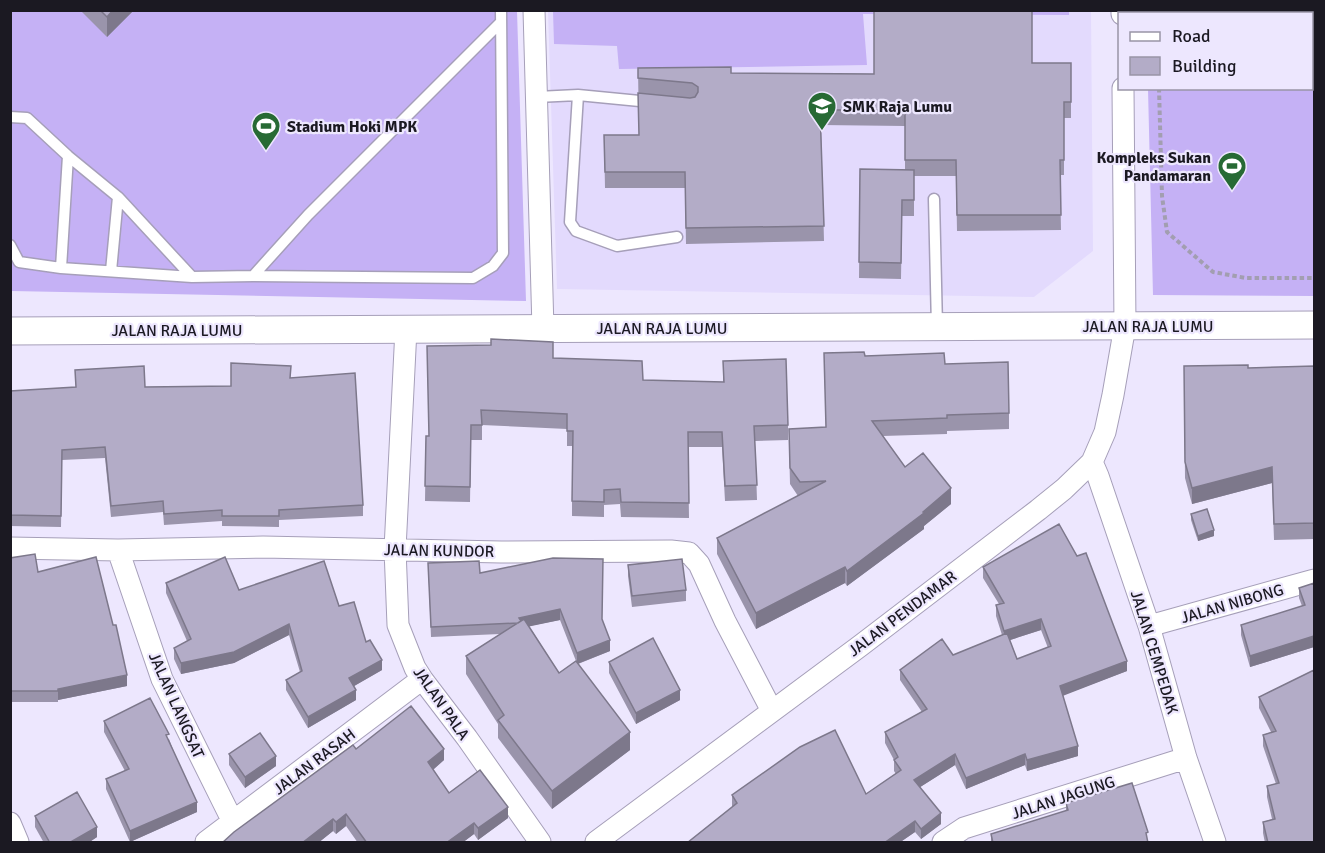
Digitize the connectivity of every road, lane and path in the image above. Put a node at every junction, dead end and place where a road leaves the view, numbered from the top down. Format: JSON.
{"nodes":[{"id":1,"x":501,"y":10,"type":"edge"},
{"id":2,"x":534,"y":10,"type":"edge"},
{"id":3,"x":500,"y":23,"type":"junction"},
{"id":4,"x":1123,"y":90,"type":"edge"},
{"id":5,"x":1159,"y":90,"type":"edge"},
{"id":6,"x":578,"y":95,"type":"junction"},
{"id":7,"x":537,"y":97,"type":"junction"},
{"id":8,"x":657,"y":102,"type":"edge"},
{"id":9,"x":10,"y":117,"type":"edge"},
{"id":10,"x":68,"y":156,"type":"junction"},
{"id":11,"x":118,"y":197,"type":"junction"},
{"id":12,"x":934,"y":199,"type":"dead end"},
{"id":13,"x":677,"y":237,"type":"dead end"},
{"id":14,"x":10,"y":245,"type":"edge"},
{"id":15,"x":61,"y":268,"type":"junction"},
{"id":16,"x":111,"y":271,"type":"junction"},
{"id":17,"x":253,"y":276,"type":"junction"},
{"id":18,"x":192,"y":278,"type":"junction"},
{"id":19,"x":1314,"y":279,"type":"edge"},
{"id":20,"x":1314,"y":325,"type":"edge"},
{"id":21,"x":1125,"y":326,"type":"junction"},
{"id":22,"x":937,"y":327,"type":"junction"},
{"id":23,"x":406,"y":329,"type":"junction"},
{"id":24,"x":543,"y":329,"type":"junction"},
{"id":25,"x":10,"y":331,"type":"edge"},
{"id":26,"x":1092,"y":462,"type":"junction"},
{"id":27,"x":10,"y":549,"type":"edge"},
{"id":28,"x":395,"y":549,"type":"junction"},
{"id":29,"x":118,"y":550,"type":"junction"},
{"id":30,"x":1314,"y":580,"type":"edge"},
{"id":31,"x":1149,"y":626,"type":"junction"},
{"id":32,"x":422,"y":679,"type":"junction"},
{"id":33,"x":772,"y":711,"type":"junction"},
{"id":34,"x":1186,"y":758,"type":"junction"},
{"id":35,"x":233,"y":822,"type":"junction"},
{"id":36,"x":10,"y":823,"type":"edge"},
{"id":37,"x":18,"y":843,"type":"edge"},
{"id":38,"x":206,"y":843,"type":"edge"},
{"id":39,"x":540,"y":843,"type":"edge"},
{"id":40,"x":596,"y":843,"type":"edge"},
{"id":41,"x":943,"y":843,"type":"edge"},
{"id":42,"x":1215,"y":843,"type":"edge"}],
"edges":[{"from":1,"to":3,"type":"lane"},
{"from":2,"to":7,"type":"street"},
{"from":3,"to":17,"type":"lane"},
{"from":3,"to":17,"type":"lane"},
{"from":4,"to":21,"type":"street","name":"JALAN PENDAMAR"},
{"from":5,"to":19,"type":"path"},
{"from":6,"to":7,"type":"lane"},
{"from":6,"to":8,"type":"lane"},
{"from":6,"to":13,"type":"lane"},
{"from":7,"to":24,"type":"street"},
{"from":9,"to":10,"type":"lane"},
{"from":10,"to":11,"type":"lane"},
{"from":10,"to":15,"type":"lane"},
{"from":11,"to":16,"type":"lane"},
{"from":11,"to":18,"type":"lane"},
{"from":12,"to":22,"type":"lane"},
{"from":14,"to":15,"type":"lane"},
{"from":15,"to":16,"type":"lane"},
{"from":16,"to":18,"type":"lane"},
{"from":17,"to":18,"type":"lane"},
{"from":20,"to":21,"type":"street","name":"JALAN RAJA LUMU"},
{"from":21,"to":22,"type":"street","name":"JALAN RAJA LUMU"},
{"from":21,"to":26,"type":"street","name":"JALAN PENDAMAR"},
{"from":22,"to":24,"type":"street","name":"JALAN RAJA LUMU"},
{"from":23,"to":24,"type":"street","name":"JALAN RAJA LUMU"},
{"from":23,"to":25,"type":"street","name":"JALAN RAJA LUMU"},
{"from":23,"to":28,"type":"street","name":"JALAN PALA"},
{"from":26,"to":31,"type":"street","name":"JALAN CEMPEDAK"},
{"from":26,"to":33,"type":"street","name":"JALAN PENDAMAR"},
{"from":27,"to":29,"type":"street","name":"JALAN KUNDOR"},
{"from":28,"to":29,"type":"street","name":"JALAN KUNDOR"},
{"from":28,"to":32,"type":"street","name":"JALAN PALA"},
{"from":28,"to":33,"type":"street","name":"JALAN KUNDOR"},
{"from":29,"to":35,"type":"street","name":"JALAN LANGSAT"},
{"from":30,"to":31,"type":"street","name":"JALAN NIBONG"},
{"from":31,"to":34,"type":"street","name":"JALAN CEMPEDAK"},
{"from":32,"to":35,"type":"street","name":"JALAN RASAH"},
{"from":32,"to":39,"type":"street","name":"JALAN PALA"},
{"from":33,"to":40,"type":"street","name":"JALAN PENDAMAR"},
{"from":34,"to":41,"type":"street","name":"JALAN JAGUNG"},
{"from":34,"to":42,"type":"street","name":"JALAN CEMPEDAK"},
{"from":35,"to":38,"type":"street","name":"JALAN RASAH"},
{"from":36,"to":37,"type":"street"}]}
